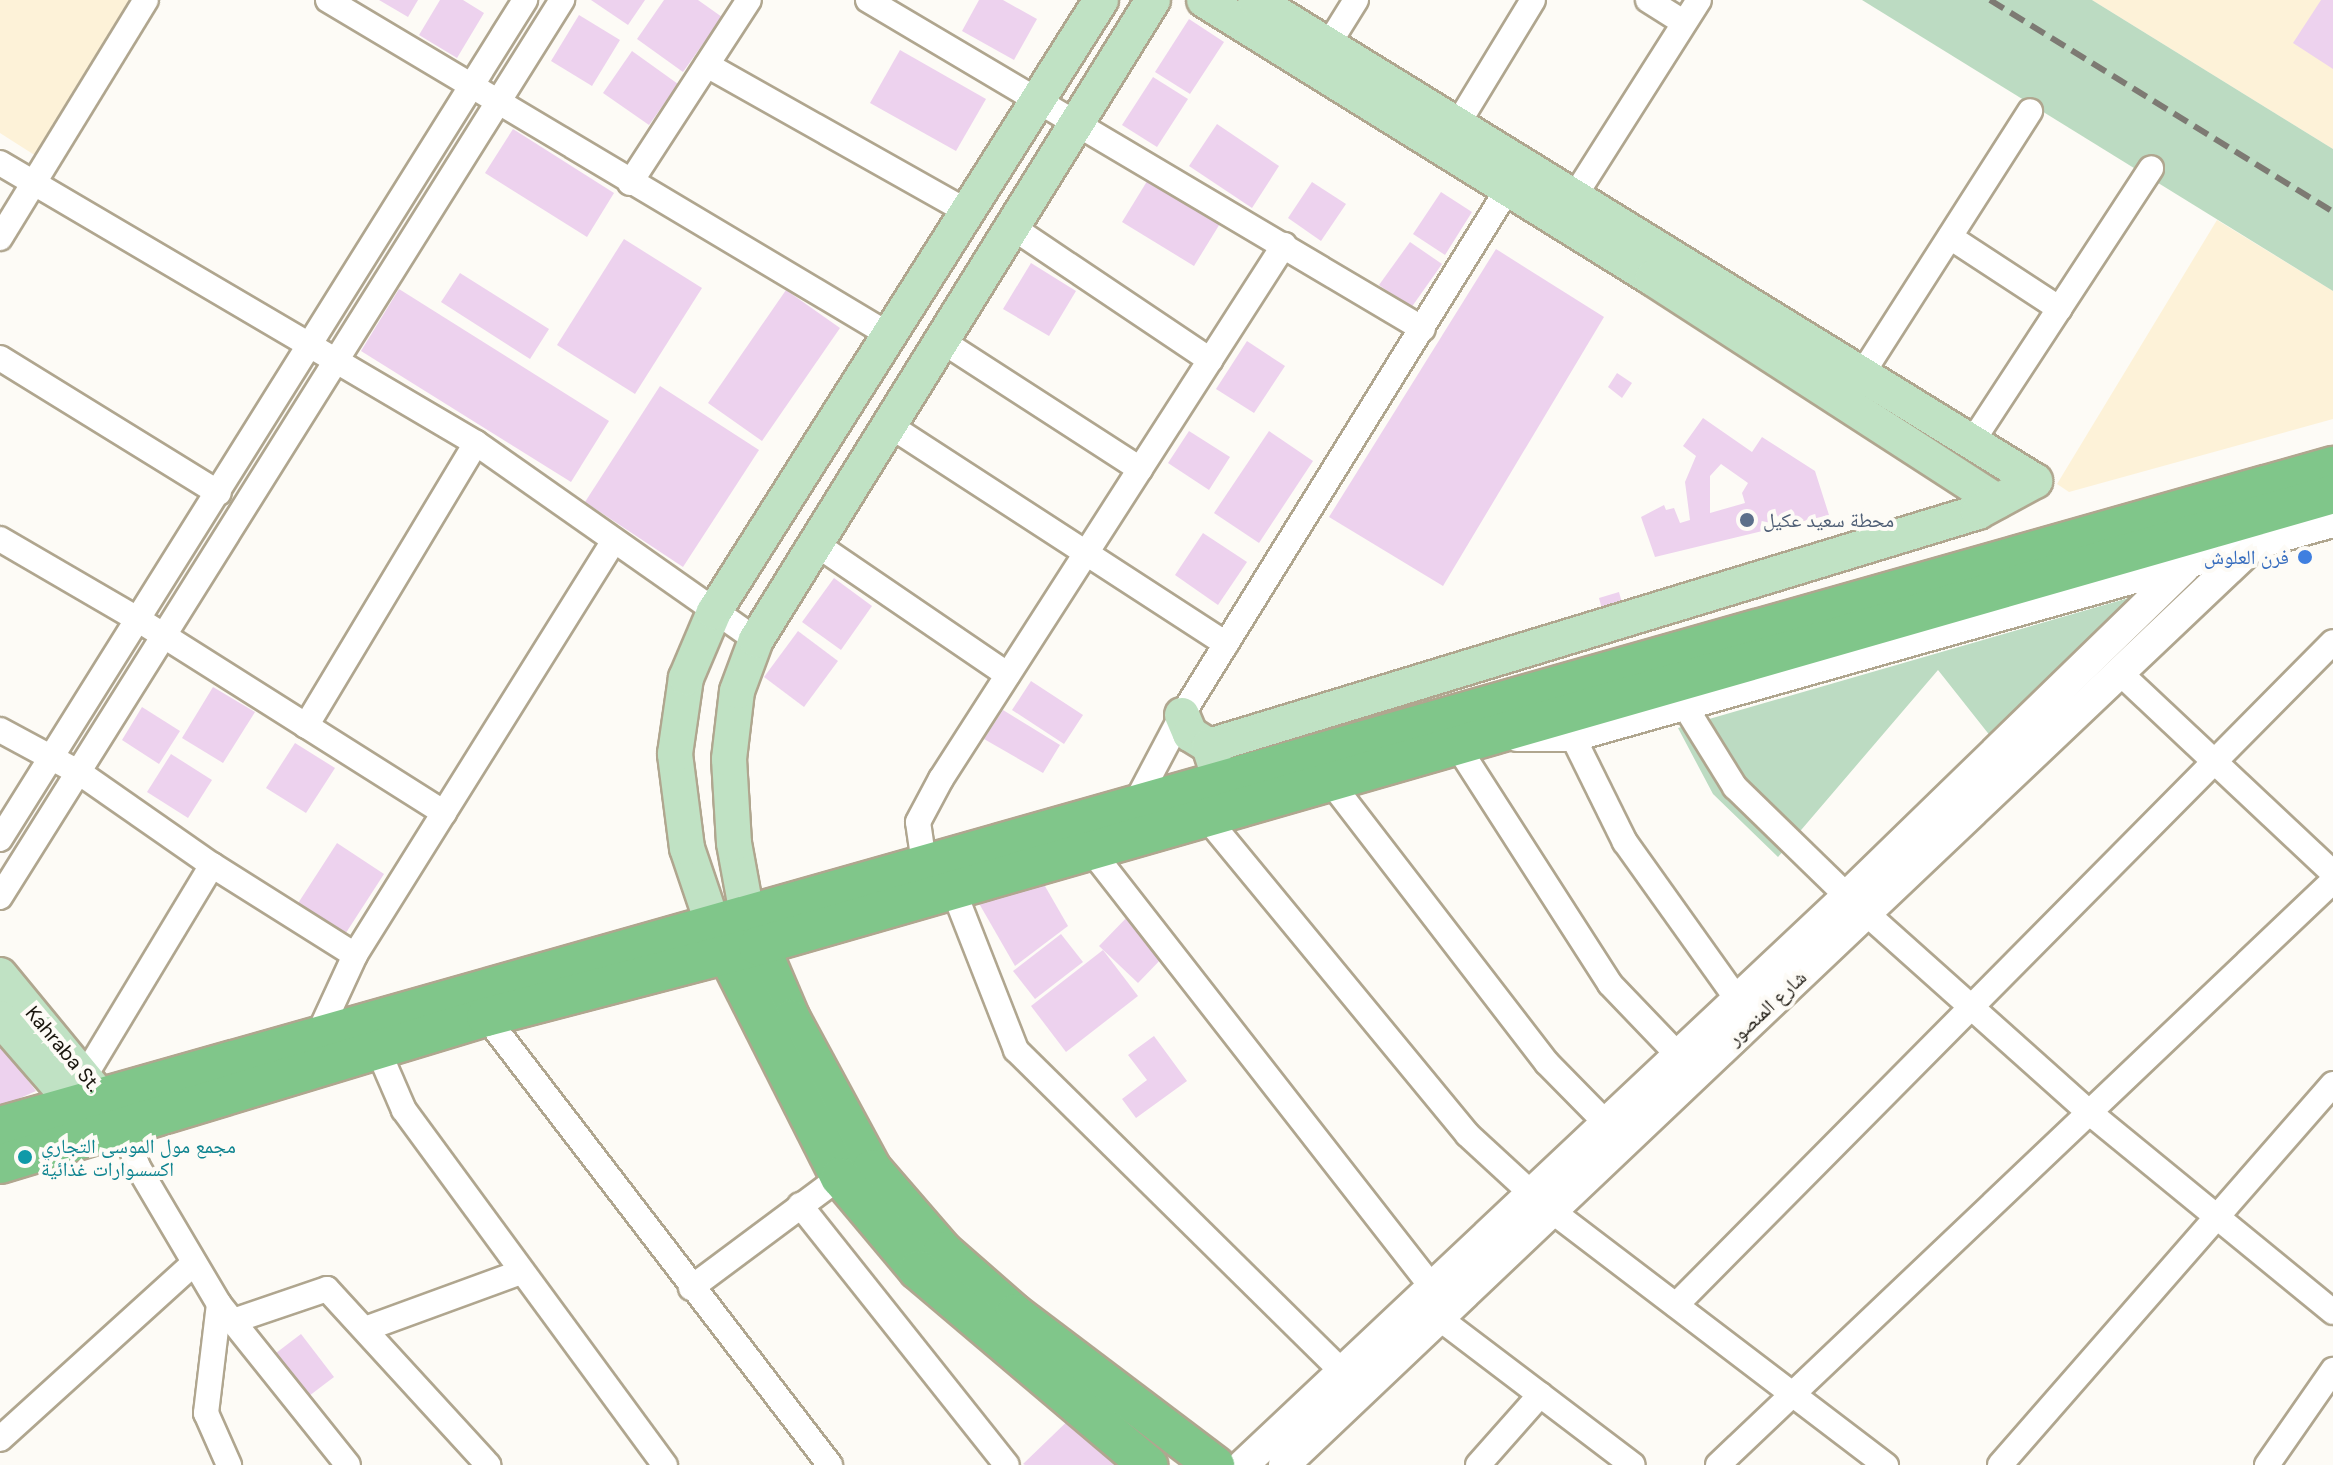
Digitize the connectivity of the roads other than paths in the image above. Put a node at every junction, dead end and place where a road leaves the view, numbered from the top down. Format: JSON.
{"nodes":[{"id":1,"x":146,"y":0,"type":"edge"},
{"id":2,"x":328,"y":0,"type":"edge"},
{"id":3,"x":525,"y":0,"type":"edge"},
{"id":4,"x":562,"y":0,"type":"edge"},
{"id":5,"x":749,"y":0,"type":"edge"},
{"id":6,"x":868,"y":0,"type":"edge"},
{"id":7,"x":1101,"y":0,"type":"edge"},
{"id":8,"x":1153,"y":0,"type":"edge"},
{"id":9,"x":1204,"y":0,"type":"edge"},
{"id":10,"x":1255,"y":0,"type":"edge"},
{"id":11,"x":1356,"y":0,"type":"edge"},
{"id":12,"x":1533,"y":0,"type":"edge"},
{"id":13,"x":1648,"y":0,"type":"edge"},
{"id":14,"x":1699,"y":0,"type":"edge"},
{"id":15,"x":1683,"y":22,"type":"junction"},
{"id":16,"x":1328,"y":45,"type":"junction"},
{"id":17,"x":707,"y":65,"type":"junction"},
{"id":18,"x":470,"y":87,"type":"junction"},
{"id":19,"x":1037,"y":102,"type":"junction"},
{"id":20,"x":496,"y":104,"type":"junction"},
{"id":21,"x":2030,"y":111,"type":"dead end"},
{"id":22,"x":1078,"y":121,"type":"junction"},
{"id":23,"x":1457,"y":125,"type":"junction"},
{"id":24,"x":0,"y":163,"type":"edge"},
{"id":25,"x":2151,"y":168,"type":"dead end"},
{"id":26,"x":630,"y":183,"type":"junction"},
{"id":27,"x":34,"y":184,"type":"junction"},
{"id":28,"x":1509,"y":187,"type":"junction"},
{"id":29,"x":1574,"y":197,"type":"junction"},
{"id":30,"x":968,"y":212,"type":"junction"},
{"id":31,"x":1012,"y":227,"type":"junction"},
{"id":32,"x":1950,"y":237,"type":"junction"},
{"id":33,"x":0,"y":238,"type":"edge"},
{"id":34,"x":1284,"y":245,"type":"junction"},
{"id":35,"x":2060,"y":309,"type":"junction"},
{"id":36,"x":1423,"y":329,"type":"junction"},
{"id":37,"x":891,"y":336,"type":"junction"},
{"id":38,"x":942,"y":341,"type":"junction"},
{"id":39,"x":307,"y":346,"type":"junction"},
{"id":40,"x":0,"y":358,"type":"edge"},
{"id":41,"x":333,"y":360,"type":"junction"},
{"id":42,"x":1210,"y":360,"type":"junction"},
{"id":43,"x":1862,"y":374,"type":"junction"},
{"id":44,"x":889,"y":425,"type":"junction"},
{"id":45,"x":1972,"y":442,"type":"junction"},
{"id":46,"x":476,"y":443,"type":"junction"},
{"id":47,"x":2333,"y":466,"type":"edge"},
{"id":48,"x":1140,"y":469,"type":"junction"},
{"id":49,"x":219,"y":493,"type":"junction"},
{"id":50,"x":2333,"y":494,"type":"edge"},
{"id":51,"x":1997,"y":501,"type":"junction"},
{"id":52,"x":2328,"y":534,"type":"edge"},
{"id":53,"x":0,"y":539,"type":"edge"},
{"id":54,"x":613,"y":542,"type":"junction"},
{"id":55,"x":816,"y":544,"type":"junction"},
{"id":56,"x":2249,"y":550,"type":"junction"},
{"id":57,"x":1087,"y":552,"type":"junction"},
{"id":58,"x":2184,"y":568,"type":"junction"},
{"id":59,"x":714,"y":612,"type":"junction"},
{"id":60,"x":139,"y":620,"type":"junction"},
{"id":61,"x":163,"y":636,"type":"junction"},
{"id":62,"x":756,"y":640,"type":"junction"},
{"id":63,"x":2333,"y":642,"type":"edge"},
{"id":64,"x":1226,"y":644,"type":"junction"},
{"id":65,"x":2120,"y":673,"type":"junction"},
{"id":66,"x":1008,"y":675,"type":"junction"},
{"id":67,"x":1686,"y":708,"type":"junction"},
{"id":68,"x":1182,"y":715,"type":"junction"},
{"id":69,"x":1553,"y":716,"type":"junction"},
{"id":70,"x":306,"y":726,"type":"junction"},
{"id":71,"x":0,"y":730,"type":"edge"},
{"id":72,"x":1463,"y":741,"type":"junction"},
{"id":73,"x":51,"y":757,"type":"junction"},
{"id":74,"x":1215,"y":763,"type":"junction"},
{"id":75,"x":2215,"y":764,"type":"junction"},
{"id":76,"x":80,"y":773,"type":"junction"},
{"id":77,"x":1329,"y":780,"type":"junction"},
{"id":78,"x":1135,"y":804,"type":"junction"},
{"id":79,"x":444,"y":813,"type":"junction"},
{"id":80,"x":1205,"y":816,"type":"junction"},
{"id":81,"x":0,"y":839,"type":"edge"},
{"id":82,"x":1090,"y":849,"type":"junction"},
{"id":83,"x":924,"y":863,"type":"junction"},
{"id":84,"x":212,"y":865,"type":"junction"},
{"id":85,"x":2333,"y":873,"type":"edge"},
{"id":86,"x":2333,"y":881,"type":"edge"},
{"id":87,"x":953,"y":889,"type":"junction"},
{"id":88,"x":0,"y":897,"type":"edge"},
{"id":89,"x":1857,"y":904,"type":"junction"},
{"id":90,"x":735,"y":934,"type":"junction"},
{"id":91,"x":355,"y":955,"type":"junction"},
{"id":92,"x":0,"y":975,"type":"edge"},
{"id":93,"x":1737,"y":999,"type":"junction"},
{"id":94,"x":1971,"y":1005,"type":"junction"},
{"id":95,"x":486,"y":1017,"type":"junction"},
{"id":96,"x":0,"y":1018,"type":"edge"},
{"id":97,"x":319,"y":1033,"type":"junction"},
{"id":98,"x":378,"y":1050,"type":"junction"},
{"id":99,"x":1678,"y":1055,"type":"junction"},
{"id":100,"x":2333,"y":1084,"type":"edge"},
{"id":101,"x":98,"y":1107,"type":"junction"},
{"id":102,"x":2090,"y":1113,"type":"junction"},
{"id":103,"x":1606,"y":1123,"type":"junction"},
{"id":104,"x":0,"y":1126,"type":"edge"},
{"id":105,"x":0,"y":1164,"type":"edge"},
{"id":106,"x":840,"y":1177,"type":"junction"},
{"id":107,"x":1542,"y":1202,"type":"junction"},
{"id":108,"x":800,"y":1205,"type":"junction"},
{"id":109,"x":2215,"y":1219,"type":"junction"},
{"id":110,"x":194,"y":1263,"type":"junction"},
{"id":111,"x":521,"y":1272,"type":"junction"},
{"id":112,"x":1432,"y":1287,"type":"junction"},
{"id":113,"x":691,"y":1288,"type":"junction"},
{"id":114,"x":1676,"y":1305,"type":"junction"},
{"id":115,"x":226,"y":1312,"type":"junction"},
{"id":116,"x":2333,"y":1312,"type":"edge"},
{"id":117,"x":1439,"y":1318,"type":"junction"},
{"id":118,"x":365,"y":1329,"type":"junction"},
{"id":119,"x":2333,"y":1370,"type":"edge"},
{"id":120,"x":1342,"y":1371,"type":"junction"},
{"id":121,"x":1540,"y":1395,"type":"junction"},
{"id":122,"x":1794,"y":1395,"type":"junction"},
{"id":123,"x":0,"y":1439,"type":"edge"},
{"id":124,"x":229,"y":1465,"type":"edge"},
{"id":125,"x":348,"y":1465,"type":"edge"},
{"id":126,"x":488,"y":1465,"type":"edge"},
{"id":127,"x":665,"y":1465,"type":"edge"},
{"id":128,"x":830,"y":1465,"type":"edge"},
{"id":129,"x":1007,"y":1465,"type":"edge"},
{"id":130,"x":1148,"y":1465,"type":"edge"},
{"id":131,"x":1215,"y":1465,"type":"edge"},
{"id":132,"x":1243,"y":1465,"type":"edge"},
{"id":133,"x":1284,"y":1465,"type":"edge"},
{"id":134,"x":1478,"y":1465,"type":"edge"},
{"id":135,"x":1633,"y":1465,"type":"edge"},
{"id":136,"x":1718,"y":1465,"type":"edge"},
{"id":137,"x":1886,"y":1465,"type":"edge"},
{"id":138,"x":2000,"y":1465,"type":"edge"},
{"id":139,"x":2267,"y":1465,"type":"edge"}],
"edges":[{"from":1,"to":27,"type":"street"},
{"from":2,"to":18,"type":"street"},
{"from":3,"to":18,"type":"street"},
{"from":4,"to":20,"type":"street"},
{"from":5,"to":17,"type":"street"},
{"from":6,"to":19,"type":"street"},
{"from":7,"to":19,"type":"main road"},
{"from":8,"to":22,"type":"main road"},
{"from":9,"to":28,"type":"main road"},
{"from":10,"to":16,"type":"main road"},
{"from":11,"to":16,"type":"street"},
{"from":12,"to":23,"type":"street"},
{"from":13,"to":15,"type":"street"},
{"from":14,"to":15,"type":"street"},
{"from":15,"to":29,"type":"street"},
{"from":16,"to":23,"type":"main road"},
{"from":17,"to":26,"type":"street"},
{"from":17,"to":30,"type":"street"},
{"from":18,"to":20,"type":"street"},
{"from":18,"to":39,"type":"street"},
{"from":19,"to":22,"type":"street"},
{"from":19,"to":30,"type":"main road"},
{"from":20,"to":26,"type":"street"},
{"from":20,"to":41,"type":"street"},
{"from":21,"to":32,"type":"street"},
{"from":22,"to":31,"type":"main road"},
{"from":22,"to":34,"type":"street"},
{"from":23,"to":29,"type":"main road"},
{"from":24,"to":27,"type":"street"},
{"from":25,"to":35,"type":"street"},
{"from":26,"to":37,"type":"street"},
{"from":27,"to":33,"type":"street"},
{"from":27,"to":39,"type":"street"},
{"from":28,"to":36,"type":"street"},
{"from":28,"to":51,"type":"main road"},
{"from":29,"to":43,"type":"main road"},
{"from":30,"to":37,"type":"main road"},
{"from":31,"to":38,"type":"main road"},
{"from":31,"to":42,"type":"street"},
{"from":32,"to":35,"type":"street"},
{"from":32,"to":43,"type":"street"},
{"from":34,"to":36,"type":"street"},
{"from":34,"to":42,"type":"street"},
{"from":35,"to":45,"type":"street"},
{"from":36,"to":64,"type":"street"},
{"from":37,"to":59,"type":"main road"},
{"from":38,"to":44,"type":"main road"},
{"from":38,"to":48,"type":"street"},
{"from":39,"to":41,"type":"street"},
{"from":39,"to":49,"type":"street"},
{"from":40,"to":49,"type":"street"},
{"from":41,"to":46,"type":"street"},
{"from":41,"to":61,"type":"street"},
{"from":42,"to":48,"type":"street"},
{"from":43,"to":45,"type":"main road"},
{"from":44,"to":55,"type":"main road"},
{"from":44,"to":57,"type":"street"},
{"from":45,"to":51,"type":"main road"},
{"from":46,"to":54,"type":"street"},
{"from":46,"to":70,"type":"street"},
{"from":47,"to":69,"type":"main road"},
{"from":48,"to":57,"type":"street"},
{"from":49,"to":60,"type":"street"},
{"from":50,"to":69,"type":"main road"},
{"from":51,"to":74,"type":"main road"},
{"from":52,"to":56,"type":"street"},
{"from":53,"to":60,"type":"street"},
{"from":54,"to":59,"type":"street"},
{"from":54,"to":79,"type":"street"},
{"from":55,"to":62,"type":"main road"},
{"from":55,"to":66,"type":"street"},
{"from":56,"to":58,"type":"street"},
{"from":56,"to":65,"type":"street","name":"شارع المنصور"},
{"from":57,"to":64,"type":"street"},
{"from":57,"to":66,"type":"street"},
{"from":58,"to":67,"type":"street"},
{"from":58,"to":89,"type":"street","name":"شارع المنصور"},
{"from":59,"to":62,"type":"street"},
{"from":59,"to":90,"type":"main road"},
{"from":60,"to":61,"type":"street"},
{"from":60,"to":73,"type":"street"},
{"from":61,"to":70,"type":"street"},
{"from":61,"to":76,"type":"street"},
{"from":62,"to":90,"type":"main road"},
{"from":63,"to":75,"type":"street"},
{"from":64,"to":68,"type":"street"},
{"from":65,"to":75,"type":"street"},
{"from":65,"to":89,"type":"street","name":"شارع المنصور"},
{"from":66,"to":83,"type":"street"},
{"from":67,"to":69,"type":"street"},
{"from":67,"to":89,"type":"street"},
{"from":68,"to":74,"type":"main road"},
{"from":68,"to":78,"type":"street"},
{"from":69,"to":72,"type":"main road"},
{"from":69,"to":74,"type":"main road"},
{"from":69,"to":93,"type":"street"},
{"from":70,"to":79,"type":"street"},
{"from":71,"to":73,"type":"street"},
{"from":72,"to":77,"type":"main road"},
{"from":72,"to":99,"type":"street"},
{"from":73,"to":76,"type":"street"},
{"from":73,"to":81,"type":"street"},
{"from":74,"to":78,"type":"main road"},
{"from":75,"to":85,"type":"street"},
{"from":75,"to":94,"type":"street"},
{"from":76,"to":84,"type":"street"},
{"from":76,"to":88,"type":"street"},
{"from":77,"to":80,"type":"main road"},
{"from":77,"to":103,"type":"street"},
{"from":78,"to":83,"type":"main road"},
{"from":79,"to":91,"type":"street"},
{"from":80,"to":82,"type":"main road"},
{"from":80,"to":107,"type":"street"},
{"from":82,"to":87,"type":"main road"},
{"from":82,"to":112,"type":"street"},
{"from":83,"to":90,"type":"main road"},
{"from":84,"to":91,"type":"street"},
{"from":84,"to":101,"type":"street"},
{"from":86,"to":102,"type":"street"},
{"from":87,"to":90,"type":"main road"},
{"from":87,"to":120,"type":"street"},
{"from":89,"to":93,"type":"street","name":"شارع المنصور"},
{"from":89,"to":94,"type":"street"},
{"from":89,"to":107,"type":"street","name":"شارع المنصور"},
{"from":90,"to":95,"type":"main road"},
{"from":90,"to":97,"type":"main road"},
{"from":90,"to":106,"type":"main road"},
{"from":90,"to":131,"type":"main road"},
{"from":91,"to":97,"type":"street"},
{"from":92,"to":101,"type":"main road","name":"Kahraba St."},
{"from":93,"to":99,"type":"street","name":"شارع المنصور"},
{"from":94,"to":102,"type":"street"},
{"from":94,"to":114,"type":"street"},
{"from":95,"to":98,"type":"main road"},
{"from":95,"to":113,"type":"street"},
{"from":96,"to":101,"type":"main road","name":"Kahraba St."},
{"from":97,"to":101,"type":"main road"},
{"from":98,"to":101,"type":"main road"},
{"from":98,"to":111,"type":"street"},
{"from":99,"to":103,"type":"street","name":"شارع المنصور"},
{"from":100,"to":109,"type":"street"},
{"from":101,"to":104,"type":"main road"},
{"from":101,"to":105,"type":"main road"},
{"from":101,"to":110,"type":"street"},
{"from":102,"to":109,"type":"street"},
{"from":102,"to":122,"type":"street"},
{"from":103,"to":107,"type":"street","name":"شارع المنصور"},
{"from":106,"to":108,"type":"street"},
{"from":106,"to":130,"type":"main road"},
{"from":107,"to":112,"type":"street","name":"شارع المنصور"},
{"from":107,"to":114,"type":"street"},
{"from":107,"to":117,"type":"street","name":"شارع المنصور"},
{"from":108,"to":113,"type":"street"},
{"from":108,"to":129,"type":"street"},
{"from":109,"to":116,"type":"street"},
{"from":109,"to":138,"type":"street"},
{"from":110,"to":115,"type":"street"},
{"from":110,"to":123,"type":"street"},
{"from":111,"to":118,"type":"street"},
{"from":111,"to":127,"type":"street"},
{"from":112,"to":120,"type":"street","name":"شارع المنصور"},
{"from":113,"to":128,"type":"street"},
{"from":114,"to":122,"type":"street"},
{"from":115,"to":118,"type":"street"},
{"from":115,"to":124,"type":"street"},
{"from":115,"to":125,"type":"street"},
{"from":117,"to":121,"type":"street"},
{"from":117,"to":133,"type":"street","name":"شارع المنصور"},
{"from":118,"to":126,"type":"street"},
{"from":119,"to":139,"type":"street"},
{"from":120,"to":132,"type":"street","name":"شارع المنصور"},
{"from":121,"to":134,"type":"street"},
{"from":121,"to":135,"type":"street"},
{"from":122,"to":136,"type":"street"},
{"from":122,"to":137,"type":"street"}]}
